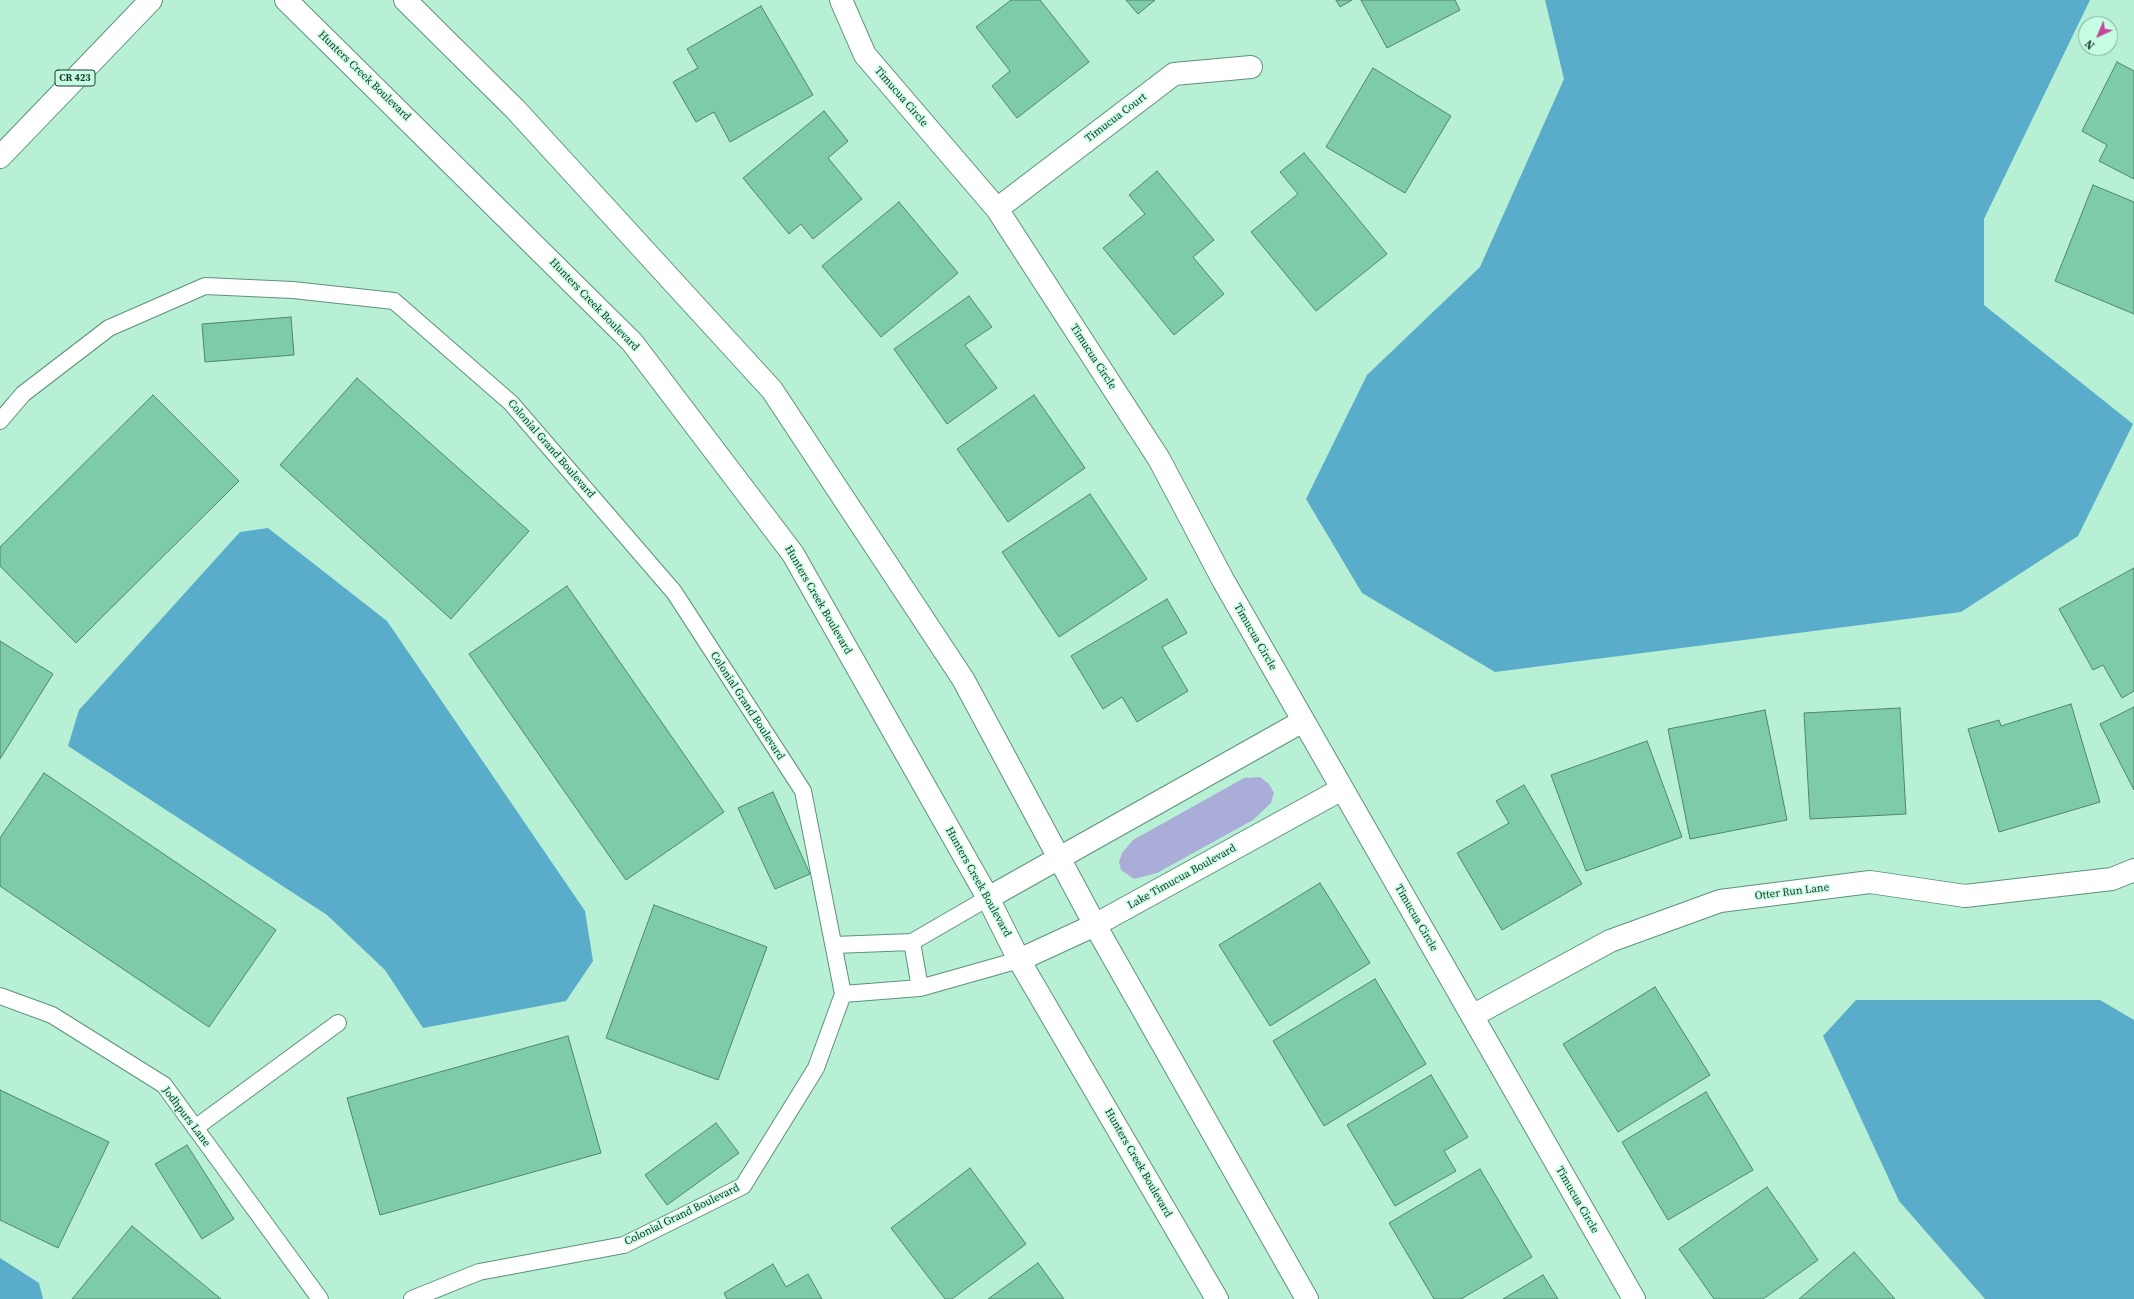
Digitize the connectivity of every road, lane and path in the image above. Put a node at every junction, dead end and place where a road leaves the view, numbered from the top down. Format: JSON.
{"nodes":[{"id":1,"x":151,"y":0,"type":"edge"},
{"id":2,"x":286,"y":0,"type":"edge"},
{"id":3,"x":405,"y":0,"type":"edge"},
{"id":4,"x":841,"y":0,"type":"edge"},
{"id":5,"x":1251,"y":67,"type":"dead end"},
{"id":6,"x":0,"y":156,"type":"edge"},
{"id":7,"x":997,"y":209,"type":"junction"},
{"id":8,"x":0,"y":421,"type":"edge"},
{"id":9,"x":1304,"y":721,"type":"junction"},
{"id":10,"x":1342,"y":790,"type":"junction"},
{"id":11,"x":1060,"y":859,"type":"junction"},
{"id":12,"x":2134,"y":870,"type":"edge"},
{"id":13,"x":988,"y":898,"type":"junction"},
{"id":14,"x":1095,"y":925,"type":"junction"},
{"id":15,"x":912,"y":942,"type":"junction"},
{"id":16,"x":834,"y":945,"type":"junction"},
{"id":17,"x":1019,"y":960,"type":"junction"},
{"id":18,"x":920,"y":988,"type":"junction"},
{"id":19,"x":843,"y":994,"type":"junction"},
{"id":20,"x":0,"y":996,"type":"edge"},
{"id":21,"x":1472,"y":1016,"type":"junction"},
{"id":22,"x":338,"y":1023,"type":"dead end"},
{"id":23,"x":195,"y":1128,"type":"junction"},
{"id":24,"x":320,"y":1299,"type":"edge"},
{"id":25,"x":412,"y":1299,"type":"edge"},
{"id":26,"x":1217,"y":1299,"type":"edge"},
{"id":27,"x":1307,"y":1299,"type":"edge"},
{"id":28,"x":1634,"y":1299,"type":"edge"}],
"edges":[{"from":1,"to":6,"type":"main road","number":"CR 423"},
{"from":2,"to":13,"type":"main road","name":"Hunters Creek Boulevard"},
{"from":3,"to":11,"type":"main road"},
{"from":4,"to":7,"type":"main road","name":"Timucua Circle"},
{"from":5,"to":7,"type":"main road","name":"Timucua Court"},
{"from":7,"to":9,"type":"main road","name":"Timucua Circle"},
{"from":8,"to":16,"type":"lane","name":"Colonial Grand Boulevard"},
{"from":9,"to":10,"type":"main road","name":"Timucua Circle"},
{"from":9,"to":11,"type":"main road"},
{"from":10,"to":14,"type":"main road","name":"Lake Timucua Boulevard"},
{"from":10,"to":21,"type":"main road","name":"Timucua Circle"},
{"from":11,"to":13,"type":"main road"},
{"from":11,"to":14,"type":"main road"},
{"from":12,"to":21,"type":"main road","name":"Otter Run Lane"},
{"from":13,"to":15,"type":"lane"},
{"from":13,"to":17,"type":"main road","name":"Hunters Creek Boulevard"},
{"from":14,"to":17,"type":"main road","name":"Lake Timucua Boulevard"},
{"from":14,"to":27,"type":"main road"},
{"from":15,"to":16,"type":"lane"},
{"from":15,"to":18,"type":"lane"},
{"from":16,"to":19,"type":"lane","name":"Colonial Grand Boulevard"},
{"from":17,"to":18,"type":"lane"},
{"from":17,"to":26,"type":"main road","name":"Hunters Creek Boulevard"},
{"from":18,"to":19,"type":"lane"},
{"from":19,"to":25,"type":"lane","name":"Colonial Grand Boulevard"},
{"from":20,"to":23,"type":"lane","name":"Jodhpurs Lane"},
{"from":21,"to":28,"type":"main road","name":"Timucua Circle"},
{"from":22,"to":23,"type":"lane"},
{"from":23,"to":24,"type":"lane","name":"Jodhpurs Lane"}]}
